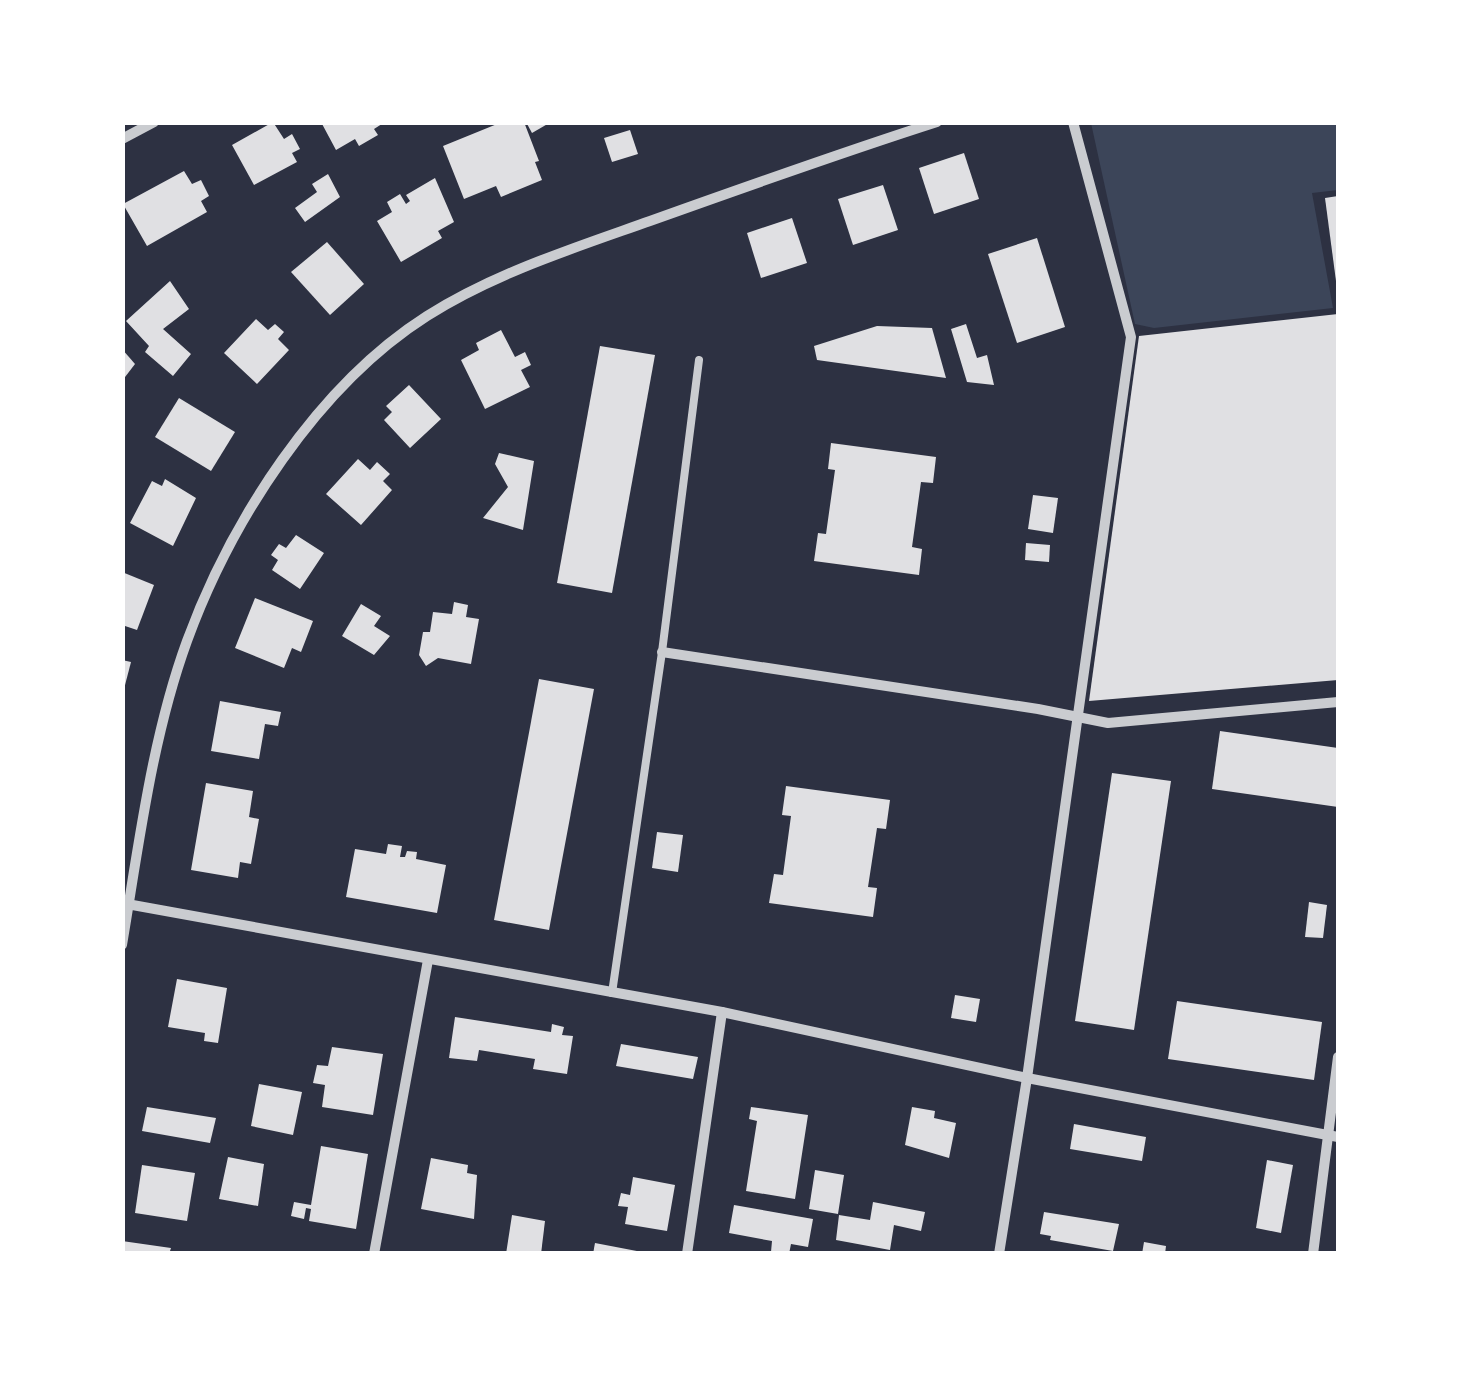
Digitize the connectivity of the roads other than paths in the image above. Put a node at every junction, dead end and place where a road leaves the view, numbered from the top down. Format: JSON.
{"nodes":[{"id":1,"x":154,"y":122,"type":"edge"},
{"id":2,"x":937,"y":122,"type":"edge"},
{"id":3,"x":1072,"y":122,"type":"edge"},
{"id":4,"x":122,"y":139,"type":"edge"},
{"id":5,"x":699,"y":360,"type":"dead end"},
{"id":6,"x":662,"y":652,"type":"junction"},
{"id":7,"x":1338,"y":702,"type":"edge"},
{"id":8,"x":1075,"y":717,"type":"junction"},
{"id":9,"x":126,"y":904,"type":"edge"},
{"id":10,"x":122,"y":945,"type":"edge"},
{"id":11,"x":428,"y":960,"type":"junction"},
{"id":12,"x":612,"y":993,"type":"junction"},
{"id":13,"x":722,"y":1012,"type":"junction"},
{"id":14,"x":1338,"y":1058,"type":"edge"},
{"id":15,"x":1027,"y":1078,"type":"junction"},
{"id":16,"x":1334,"y":1136,"type":"edge"},
{"id":17,"x":374,"y":1254,"type":"edge"},
{"id":18,"x":688,"y":1254,"type":"edge"},
{"id":19,"x":999,"y":1254,"type":"edge"},
{"id":20,"x":1312,"y":1254,"type":"edge"}],
"edges":[{"from":1,"to":4,"type":"street"},
{"from":2,"to":9,"type":"street"},
{"from":3,"to":8,"type":"street"},
{"from":5,"to":6,"type":"lane"},
{"from":6,"to":8,"type":"street"},
{"from":6,"to":12,"type":"lane"},
{"from":7,"to":8,"type":"street"},
{"from":8,"to":15,"type":"street"},
{"from":9,"to":10,"type":"street"},
{"from":9,"to":11,"type":"street"},
{"from":11,"to":12,"type":"street"},
{"from":11,"to":17,"type":"street"},
{"from":12,"to":13,"type":"street"},
{"from":13,"to":15,"type":"street"},
{"from":13,"to":18,"type":"street"},
{"from":14,"to":16,"type":"street"},
{"from":15,"to":16,"type":"street"},
{"from":15,"to":19,"type":"street"},
{"from":16,"to":20,"type":"street"}]}
